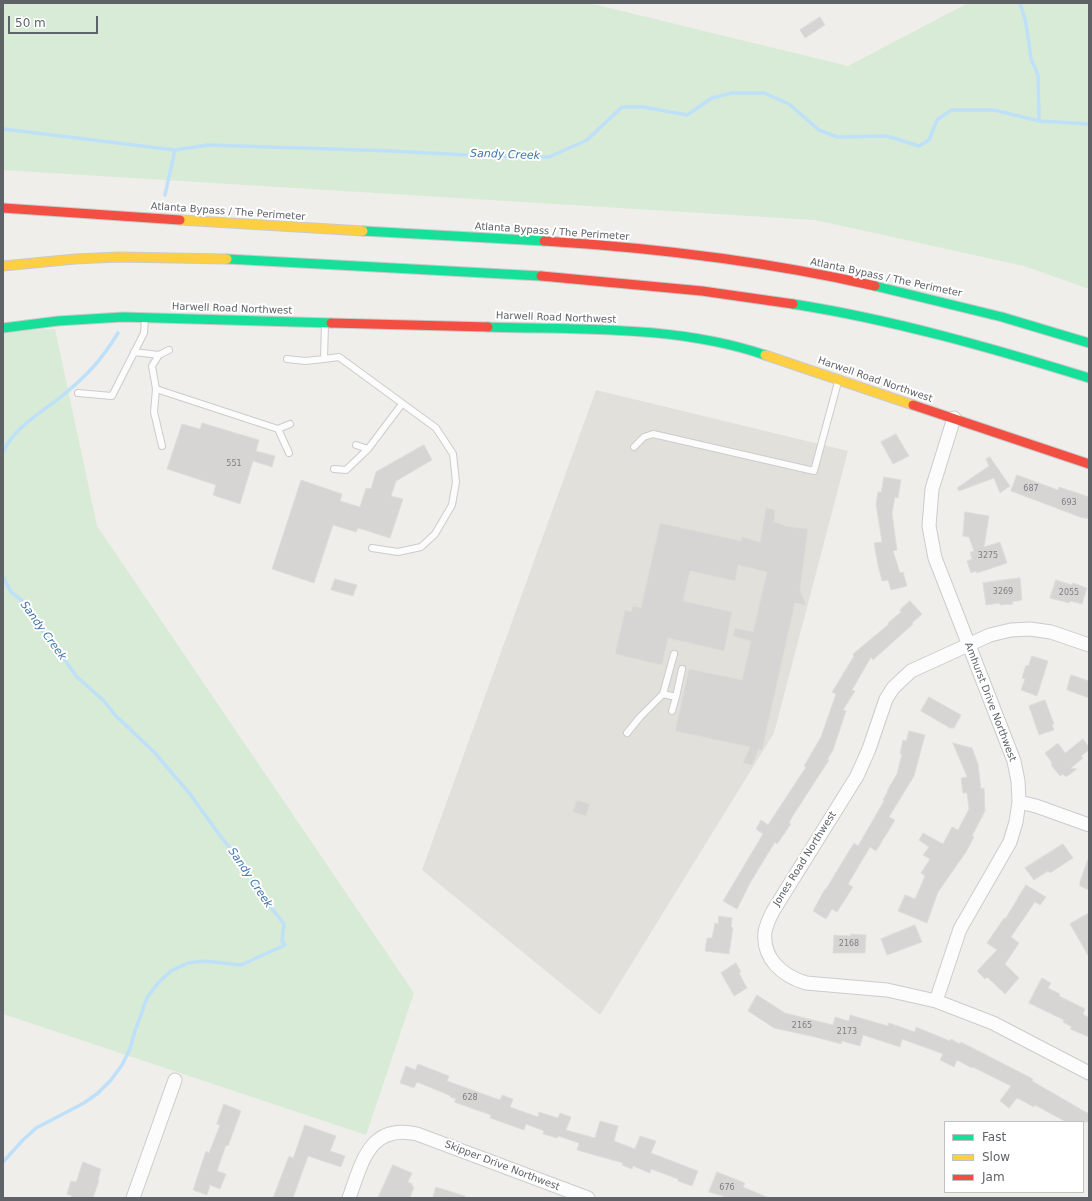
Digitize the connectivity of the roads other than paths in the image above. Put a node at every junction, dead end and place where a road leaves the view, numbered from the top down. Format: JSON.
{"nodes":[{"id":1,"x":3,"y":208,"type":"edge"},
{"id":2,"x":3,"y":266,"type":"edge"},
{"id":3,"x":145,"y":318,"type":"junction"},
{"id":4,"x":325,"y":323,"type":"junction"},
{"id":5,"x":3,"y":328,"type":"edge"},
{"id":6,"x":1089,"y":343,"type":"edge"},
{"id":7,"x":169,"y":350,"type":"dead end"},
{"id":8,"x":134,"y":352,"type":"junction"},
{"id":9,"x":159,"y":355,"type":"junction"},
{"id":10,"x":287,"y":359,"type":"dead end"},
{"id":11,"x":324,"y":359,"type":"junction"},
{"id":12,"x":1089,"y":378,"type":"edge"},
{"id":13,"x":839,"y":379,"type":"junction"},
{"id":14,"x":156,"y":389,"type":"junction"},
{"id":15,"x":78,"y":393,"type":"dead end"},
{"id":16,"x":402,"y":404,"type":"junction"},
{"id":17,"x":954,"y":418,"type":"junction"},
{"id":18,"x":290,"y":424,"type":"dead end"},
{"id":19,"x":278,"y":429,"type":"junction"},
{"id":20,"x":356,"y":445,"type":"dead end"},
{"id":21,"x":162,"y":446,"type":"dead end"},
{"id":22,"x":634,"y":447,"type":"dead end"},
{"id":23,"x":368,"y":449,"type":"junction"},
{"id":24,"x":289,"y":453,"type":"dead end"},
{"id":25,"x":1089,"y":464,"type":"edge"},
{"id":26,"x":334,"y":468,"type":"dead end"},
{"id":27,"x":372,"y":548,"type":"dead end"},
{"id":28,"x":968,"y":644,"type":"junction"},
{"id":29,"x":1089,"y":645,"type":"edge"},
{"id":30,"x":674,"y":654,"type":"dead end"},
{"id":31,"x":682,"y":669,"type":"dead end"},
{"id":32,"x":662,"y":694,"type":"junction"},
{"id":33,"x":676,"y":697,"type":"junction"},
{"id":34,"x":672,"y":711,"type":"dead end"},
{"id":35,"x":627,"y":733,"type":"dead end"},
{"id":36,"x":1019,"y":802,"type":"junction"},
{"id":37,"x":1089,"y":825,"type":"edge"},
{"id":38,"x":936,"y":1001,"type":"junction"},
{"id":39,"x":1089,"y":1073,"type":"edge"},
{"id":40,"x":175,"y":1080,"type":"dead end"},
{"id":41,"x":133,"y":1198,"type":"edge"},
{"id":42,"x":349,"y":1198,"type":"edge"},
{"id":43,"x":588,"y":1198,"type":"edge"}],
"edges":[{"from":1,"to":6,"type":"main road","name":"Atlanta Bypass / The Perimeter"},
{"from":2,"to":12,"type":"main road"},
{"from":3,"to":4,"type":"main road","name":"Harwell Road Northwest"},
{"from":3,"to":5,"type":"main road","name":"Harwell Road Northwest"},
{"from":3,"to":8,"type":"lane"},
{"from":4,"to":11,"type":"lane"},
{"from":4,"to":13,"type":"main road","name":"Harwell Road Northwest"},
{"from":7,"to":9,"type":"lane"},
{"from":8,"to":9,"type":"lane"},
{"from":8,"to":15,"type":"lane"},
{"from":9,"to":14,"type":"lane"},
{"from":10,"to":11,"type":"lane"},
{"from":11,"to":16,"type":"lane"},
{"from":13,"to":17,"type":"main road","name":"Harwell Road Northwest"},
{"from":13,"to":22,"type":"lane"},
{"from":14,"to":19,"type":"lane"},
{"from":14,"to":21,"type":"lane"},
{"from":16,"to":23,"type":"lane"},
{"from":16,"to":27,"type":"lane"},
{"from":17,"to":25,"type":"main road","name":"Harwell Road Northwest"},
{"from":17,"to":28,"type":"street","name":"Amhurst Drive Northwest"},
{"from":18,"to":19,"type":"lane"},
{"from":19,"to":24,"type":"lane"},
{"from":20,"to":23,"type":"lane"},
{"from":23,"to":26,"type":"lane"},
{"from":28,"to":29,"type":"street","name":"Jones Road Northwest"},
{"from":28,"to":36,"type":"street","name":"Amhurst Drive Northwest"},
{"from":28,"to":38,"type":"street","name":"Jones Road Northwest"},
{"from":30,"to":32,"type":"lane"},
{"from":31,"to":33,"type":"lane"},
{"from":32,"to":33,"type":"lane"},
{"from":32,"to":35,"type":"lane"},
{"from":33,"to":34,"type":"lane"},
{"from":36,"to":37,"type":"street"},
{"from":36,"to":38,"type":"street","name":"Amhurst Drive Northwest"},
{"from":38,"to":39,"type":"street","name":"Jones Road Northwest"},
{"from":40,"to":41,"type":"street"},
{"from":42,"to":43,"type":"street","name":"Skipper Drive Northwest"}]}
